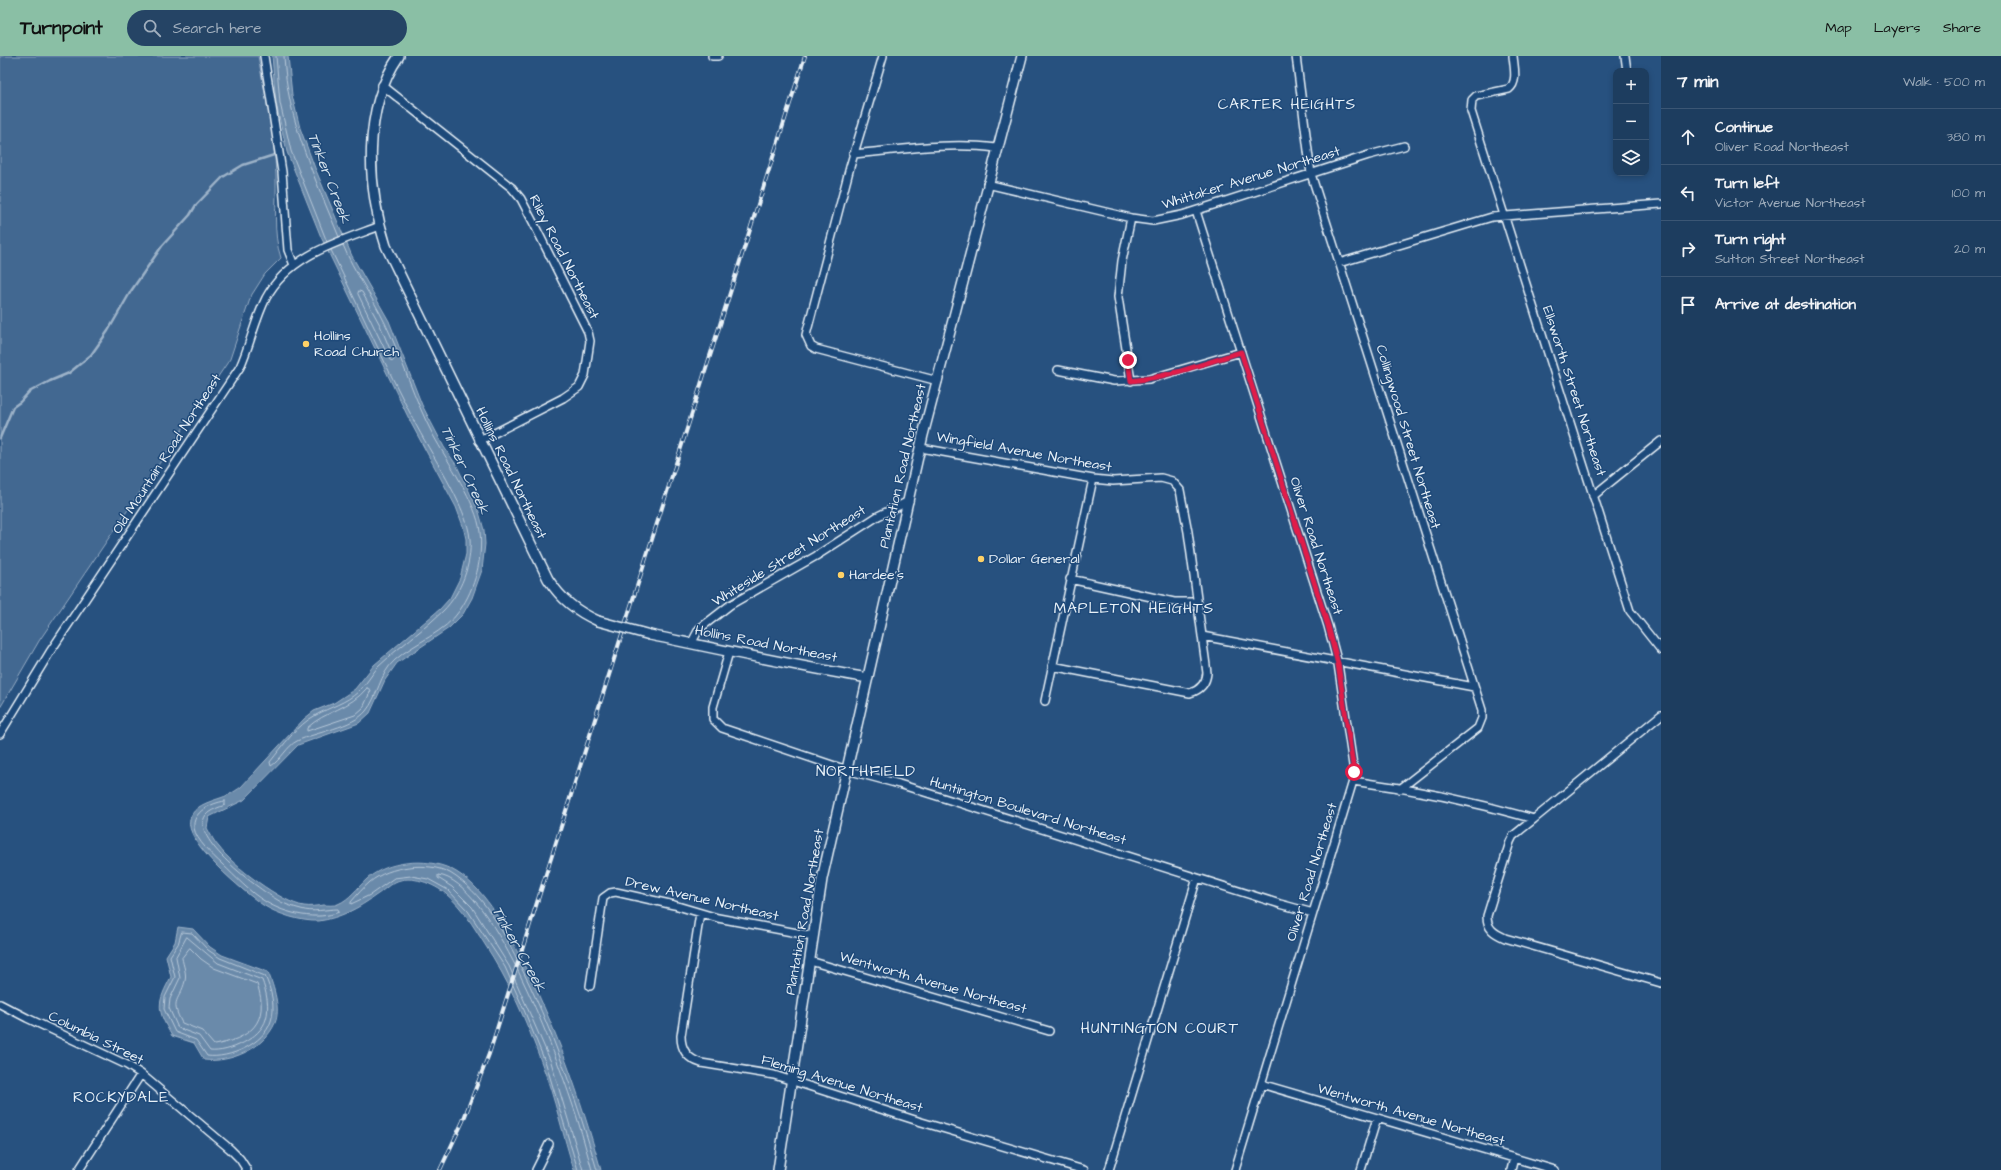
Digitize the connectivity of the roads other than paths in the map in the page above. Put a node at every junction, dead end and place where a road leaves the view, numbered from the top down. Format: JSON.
{"nodes":[{"id":1,"x":264,"y":56,"type":"edge"},
{"id":2,"x":399,"y":56,"type":"edge"},
{"id":3,"x":712,"y":56,"type":"edge"},
{"id":4,"x":718,"y":56,"type":"edge"},
{"id":5,"x":883,"y":56,"type":"edge"},
{"id":6,"x":1022,"y":56,"type":"edge"},
{"id":7,"x":1296,"y":56,"type":"edge"},
{"id":8,"x":1513,"y":56,"type":"edge"},
{"id":9,"x":1625,"y":56,"type":"edge"},
{"id":10,"x":1627,"y":68,"type":"edge"},
{"id":11,"x":382,"y":85,"type":"junction"},
{"id":12,"x":1404,"y":146,"type":"dead end"},
{"id":13,"x":996,"y":148,"type":"junction"},
{"id":14,"x":853,"y":154,"type":"junction"},
{"id":15,"x":1311,"y":174,"type":"junction"},
{"id":16,"x":987,"y":184,"type":"junction"},
{"id":17,"x":1661,"y":204,"type":"edge"},
{"id":18,"x":1196,"y":211,"type":"junction"},
{"id":19,"x":1504,"y":216,"type":"junction"},
{"id":20,"x":1131,"y":218,"type":"junction"},
{"id":21,"x":380,"y":226,"type":"junction"},
{"id":22,"x":1340,"y":263,"type":"junction"},
{"id":23,"x":294,"y":265,"type":"junction"},
{"id":24,"x":1241,"y":352,"type":"junction"},
{"id":25,"x":1058,"y":370,"type":"dead end"},
{"id":26,"x":938,"y":381,"type":"junction"},
{"id":27,"x":1131,"y":381,"type":"junction"},
{"id":28,"x":479,"y":441,"type":"junction"},
{"id":29,"x":1661,"y":441,"type":"edge"},
{"id":30,"x":920,"y":448,"type":"junction"},
{"id":31,"x":1093,"y":479,"type":"junction"},
{"id":32,"x":1593,"y":496,"type":"junction"},
{"id":33,"x":909,"y":501,"type":"junction"},
{"id":34,"x":1070,"y":579,"type":"junction"},
{"id":35,"x":1198,"y":602,"type":"junction"},
{"id":36,"x":1202,"y":636,"type":"junction"},
{"id":37,"x":691,"y":644,"type":"junction"},
{"id":38,"x":1661,"y":650,"type":"edge"},
{"id":39,"x":729,"y":652,"type":"junction"},
{"id":40,"x":1337,"y":660,"type":"junction"},
{"id":41,"x":1052,"y":666,"type":"junction"},
{"id":42,"x":868,"y":678,"type":"junction"},
{"id":43,"x":1474,"y":687,"type":"junction"},
{"id":44,"x":1045,"y":701,"type":"dead end"},
{"id":45,"x":1661,"y":715,"type":"edge"},
{"id":46,"x":0,"y":734,"type":"edge"},
{"id":47,"x":847,"y":770,"type":"junction"},
{"id":48,"x":1353,"y":781,"type":"junction"},
{"id":49,"x":1400,"y":789,"type":"junction"},
{"id":50,"x":1534,"y":819,"type":"junction"},
{"id":51,"x":1197,"y":878,"type":"junction"},
{"id":52,"x":700,"y":913,"type":"junction"},
{"id":53,"x":1313,"y":913,"type":"junction"},
{"id":54,"x":813,"y":936,"type":"junction"},
{"id":55,"x":810,"y":961,"type":"junction"},
{"id":56,"x":1661,"y":983,"type":"edge"},
{"id":57,"x":590,"y":986,"type":"dead end"},
{"id":58,"x":1,"y":1008,"type":"edge"},
{"id":59,"x":1048,"y":1031,"type":"dead end"},
{"id":60,"x":141,"y":1074,"type":"junction"},
{"id":61,"x":792,"y":1081,"type":"junction"},
{"id":62,"x":1261,"y":1084,"type":"junction"},
{"id":63,"x":1377,"y":1118,"type":"junction"},
{"id":64,"x":549,"y":1144,"type":"dead end"},
{"id":65,"x":1514,"y":1158,"type":"junction"},
{"id":66,"x":246,"y":1168,"type":"edge"},
{"id":67,"x":80,"y":1170,"type":"edge"},
{"id":68,"x":536,"y":1170,"type":"edge"},
{"id":69,"x":778,"y":1170,"type":"edge"},
{"id":70,"x":1084,"y":1170,"type":"edge"},
{"id":71,"x":1109,"y":1170,"type":"edge"},
{"id":72,"x":1235,"y":1170,"type":"edge"},
{"id":73,"x":1361,"y":1170,"type":"edge"},
{"id":74,"x":1511,"y":1170,"type":"edge"},
{"id":75,"x":1555,"y":1170,"type":"edge"}],
"edges":[{"from":1,"to":23,"type":"street"},
{"from":2,"to":11,"type":"main road","name":"Hollins Road Northeast"},
{"from":3,"to":4,"type":"street"},
{"from":5,"to":14,"type":"street"},
{"from":6,"to":13,"type":"main road","name":"Plantation Road Northeast"},
{"from":7,"to":15,"type":"street","name":"Collingwood Street Northeast"},
{"from":8,"to":19,"type":"street","name":"Ellsworth Street Northeast"},
{"from":9,"to":10,"type":"street"},
{"from":11,"to":21,"type":"main road","name":"Hollins Road Northeast"},
{"from":11,"to":28,"type":"street","name":"Riley Road Northeast"},
{"from":12,"to":15,"type":"street","name":"Whittaker Avenue Northeast"},
{"from":13,"to":14,"type":"street"},
{"from":13,"to":16,"type":"main road","name":"Plantation Road Northeast"},
{"from":14,"to":26,"type":"street"},
{"from":15,"to":18,"type":"street","name":"Whittaker Avenue Northeast"},
{"from":15,"to":22,"type":"street","name":"Collingwood Street Northeast"},
{"from":16,"to":20,"type":"street","name":"Whittaker Avenue Northeast"},
{"from":16,"to":26,"type":"main road","name":"Plantation Road Northeast"},
{"from":17,"to":19,"type":"street"},
{"from":18,"to":20,"type":"street","name":"Whittaker Avenue Northeast"},
{"from":18,"to":24,"type":"street","name":"Oliver Road Northeast"},
{"from":19,"to":22,"type":"street"},
{"from":19,"to":32,"type":"street","name":"Ellsworth Street Northeast"},
{"from":20,"to":27,"type":"street"},
{"from":21,"to":23,"type":"street","name":"Old Mountain Road Northeast"},
{"from":21,"to":28,"type":"main road","name":"Hollins Road Northeast"},
{"from":22,"to":43,"type":"street","name":"Collingwood Street Northeast"},
{"from":23,"to":46,"type":"street","name":"Old Mountain Road Northeast"},
{"from":24,"to":27,"type":"street"},
{"from":24,"to":40,"type":"street","name":"Oliver Road Northeast"},
{"from":25,"to":27,"type":"street"},
{"from":26,"to":30,"type":"main road","name":"Plantation Road Northeast"},
{"from":28,"to":37,"type":"main road","name":"Hollins Road Northeast","bridge":true},
{"from":29,"to":32,"type":"street"},
{"from":30,"to":31,"type":"street","name":"Wingfield Avenue Northeast"},
{"from":30,"to":33,"type":"main road","name":"Plantation Road Northeast"},
{"from":31,"to":34,"type":"street"},
{"from":31,"to":35,"type":"street","name":"Wingfield Avenue Northeast"},
{"from":32,"to":38,"type":"street","name":"Ellsworth Street Northeast"},
{"from":33,"to":37,"type":"street","name":"Whiteside Street Northeast"},
{"from":33,"to":42,"type":"main road","name":"Plantation Road Northeast"},
{"from":34,"to":35,"type":"street"},
{"from":34,"to":41,"type":"street"},
{"from":35,"to":36,"type":"street","name":"Wingfield Avenue Northeast"},
{"from":36,"to":40,"type":"street"},
{"from":36,"to":41,"type":"street","name":"Wingfield Avenue Northeast"},
{"from":37,"to":39,"type":"main road","name":"Hollins Road Northeast"},
{"from":39,"to":42,"type":"main road","name":"Hollins Road Northeast"},
{"from":39,"to":47,"type":"street","name":"Huntington Boulevard Northeast"},
{"from":40,"to":43,"type":"street"},
{"from":40,"to":48,"type":"street","name":"Oliver Road Northeast"},
{"from":41,"to":44,"type":"street"},
{"from":42,"to":47,"type":"main road","name":"Plantation Road Northeast"},
{"from":43,"to":49,"type":"street","name":"Collingwood Street Northeast"},
{"from":45,"to":50,"type":"street"},
{"from":47,"to":51,"type":"street","name":"Huntington Boulevard Northeast"},
{"from":47,"to":54,"type":"main road","name":"Plantation Road Northeast"},
{"from":48,"to":49,"type":"street"},
{"from":48,"to":53,"type":"street","name":"Oliver Road Northeast"},
{"from":49,"to":50,"type":"street"},
{"from":50,"to":56,"type":"street"},
{"from":51,"to":53,"type":"street","name":"Huntington Boulevard Northeast"},
{"from":51,"to":71,"type":"street"},
{"from":52,"to":54,"type":"street","name":"Drew Avenue Northeast"},
{"from":52,"to":57,"type":"street","name":"Drew Avenue Northeast"},
{"from":52,"to":61,"type":"street","name":"Fleming Avenue Northeast"},
{"from":53,"to":62,"type":"street","name":"Oliver Road Northeast"},
{"from":54,"to":55,"type":"main road","name":"Plantation Road Northeast"},
{"from":55,"to":59,"type":"street","name":"Wentworth Avenue Northeast"},
{"from":55,"to":61,"type":"main road","name":"Plantation Road Northeast"},
{"from":58,"to":60,"type":"street","name":"Columbia Street"},
{"from":60,"to":66,"type":"street","name":"Columbia Street"},
{"from":60,"to":67,"type":"street"},
{"from":61,"to":69,"type":"main road","name":"Plantation Road Northeast"},
{"from":61,"to":70,"type":"street","name":"Fleming Avenue Northeast"},
{"from":62,"to":63,"type":"street","name":"Wentworth Avenue Northeast"},
{"from":62,"to":72,"type":"street","name":"Oliver Road Northeast"},
{"from":63,"to":65,"type":"street","name":"Wentworth Avenue Northeast"},
{"from":63,"to":73,"type":"street"},
{"from":64,"to":68,"type":"street"},
{"from":65,"to":74,"type":"street"},
{"from":65,"to":75,"type":"street","name":"Wentworth Avenue Northeast"}]}
